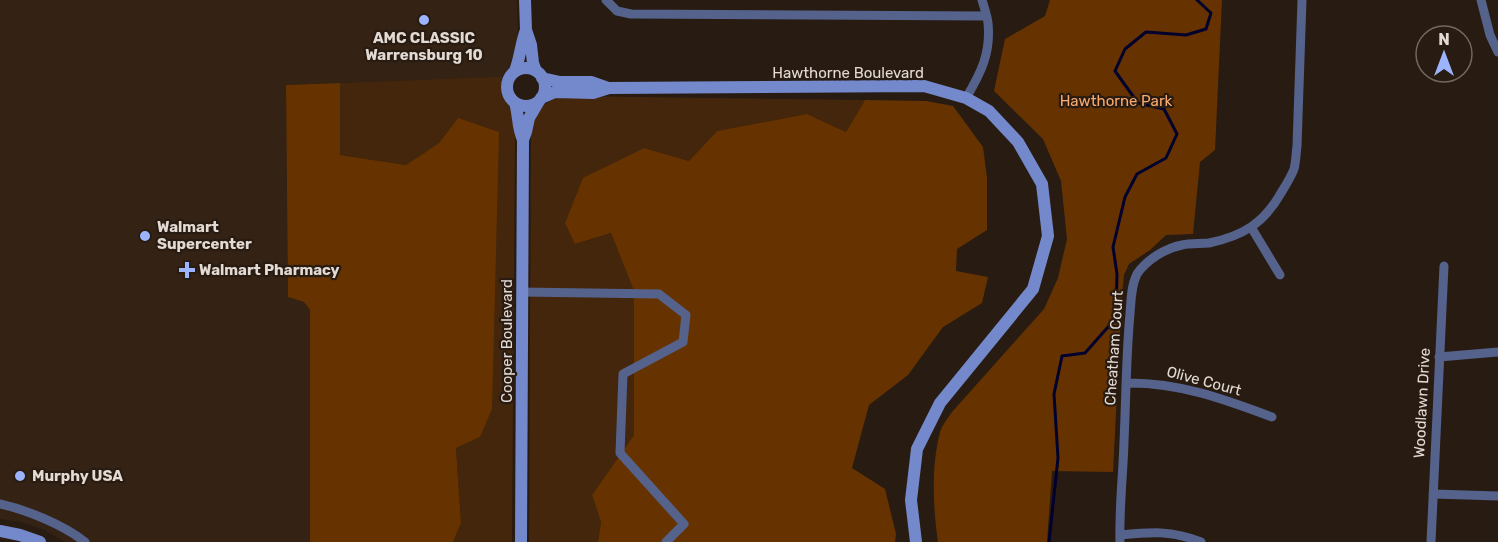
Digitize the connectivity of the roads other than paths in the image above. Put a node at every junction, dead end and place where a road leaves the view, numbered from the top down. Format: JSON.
{"nodes":[{"id":1,"x":525,"y":0,"type":"edge"},
{"id":2,"x":606,"y":0,"type":"edge"},
{"id":3,"x":982,"y":0,"type":"edge"},
{"id":4,"x":1302,"y":0,"type":"edge"},
{"id":5,"x":1481,"y":0,"type":"edge"},
{"id":6,"x":986,"y":16,"type":"junction"},
{"id":7,"x":526,"y":30,"type":"junction"},
{"id":8,"x":1498,"y":52,"type":"edge"},
{"id":9,"x":515,"y":71,"type":"junction"},
{"id":10,"x":539,"y":74,"type":"junction"},
{"id":11,"x":609,"y":88,"type":"junction"},
{"id":12,"x":966,"y":98,"type":"junction"},
{"id":13,"x":540,"y":100,"type":"junction"},
{"id":14,"x":515,"y":103,"type":"junction"},
{"id":15,"x":523,"y":140,"type":"junction"},
{"id":16,"x":1251,"y":227,"type":"junction"},
{"id":17,"x":1444,"y":266,"type":"dead end"},
{"id":18,"x":1280,"y":275,"type":"dead end"},
{"id":19,"x":522,"y":292,"type":"junction"},
{"id":20,"x":1498,"y":352,"type":"edge"},
{"id":21,"x":1439,"y":357,"type":"junction"},
{"id":22,"x":1126,"y":383,"type":"junction"},
{"id":23,"x":1272,"y":417,"type":"dead end"},
{"id":24,"x":1432,"y":494,"type":"junction"},
{"id":25,"x":1498,"y":496,"type":"edge"},
{"id":26,"x":0,"y":504,"type":"edge"},
{"id":27,"x":0,"y":531,"type":"edge"},
{"id":28,"x":1120,"y":539,"type":"edge"},
{"id":29,"x":40,"y":542,"type":"edge"},
{"id":30,"x":85,"y":542,"type":"edge"},
{"id":31,"x":521,"y":542,"type":"edge"},
{"id":32,"x":666,"y":542,"type":"edge"},
{"id":33,"x":916,"y":542,"type":"edge"},
{"id":34,"x":1201,"y":542,"type":"edge"},
{"id":35,"x":1431,"y":542,"type":"edge"}],
"edges":[{"from":1,"to":7,"type":"street"},
{"from":2,"to":6,"type":"street"},
{"from":3,"to":6,"type":"street"},
{"from":4,"to":16,"type":"street","name":"Cheatham Court"},
{"from":5,"to":8,"type":"street"},
{"from":6,"to":12,"type":"street"},
{"from":7,"to":9,"type":"street"},
{"from":7,"to":10,"type":"street"},
{"from":9,"to":10,"type":"street"},
{"from":9,"to":14,"type":"street"},
{"from":10,"to":11,"type":"street","name":"Hawthorne Boulevard"},
{"from":10,"to":13,"type":"street"},
{"from":11,"to":12,"type":"street","name":"Hawthorne Boulevard"},
{"from":11,"to":13,"type":"street","name":"Hawthorne Boulevard"},
{"from":12,"to":33,"type":"street","name":"Hawthorne Boulevard"},
{"from":13,"to":14,"type":"street"},
{"from":13,"to":15,"type":"street","name":"Cooper Boulevard"},
{"from":14,"to":15,"type":"street","name":"Cooper Boulevard"},
{"from":15,"to":19,"type":"street","name":"Cooper Boulevard"},
{"from":16,"to":18,"type":"street"},
{"from":16,"to":22,"type":"street","name":"Cheatham Court"},
{"from":17,"to":21,"type":"street","name":"Woodlawn Drive"},
{"from":19,"to":31,"type":"street","name":"Cooper Boulevard"},
{"from":19,"to":32,"type":"street"},
{"from":20,"to":21,"type":"street"},
{"from":21,"to":24,"type":"street","name":"Woodlawn Drive"},
{"from":22,"to":23,"type":"street","name":"Olive Court"},
{"from":22,"to":28,"type":"street","name":"Cheatham Court"},
{"from":24,"to":25,"type":"street"},
{"from":24,"to":35,"type":"street","name":"Woodlawn Drive"},
{"from":26,"to":30,"type":"street"},
{"from":27,"to":29,"type":"street"},
{"from":28,"to":34,"type":"street"}]}
